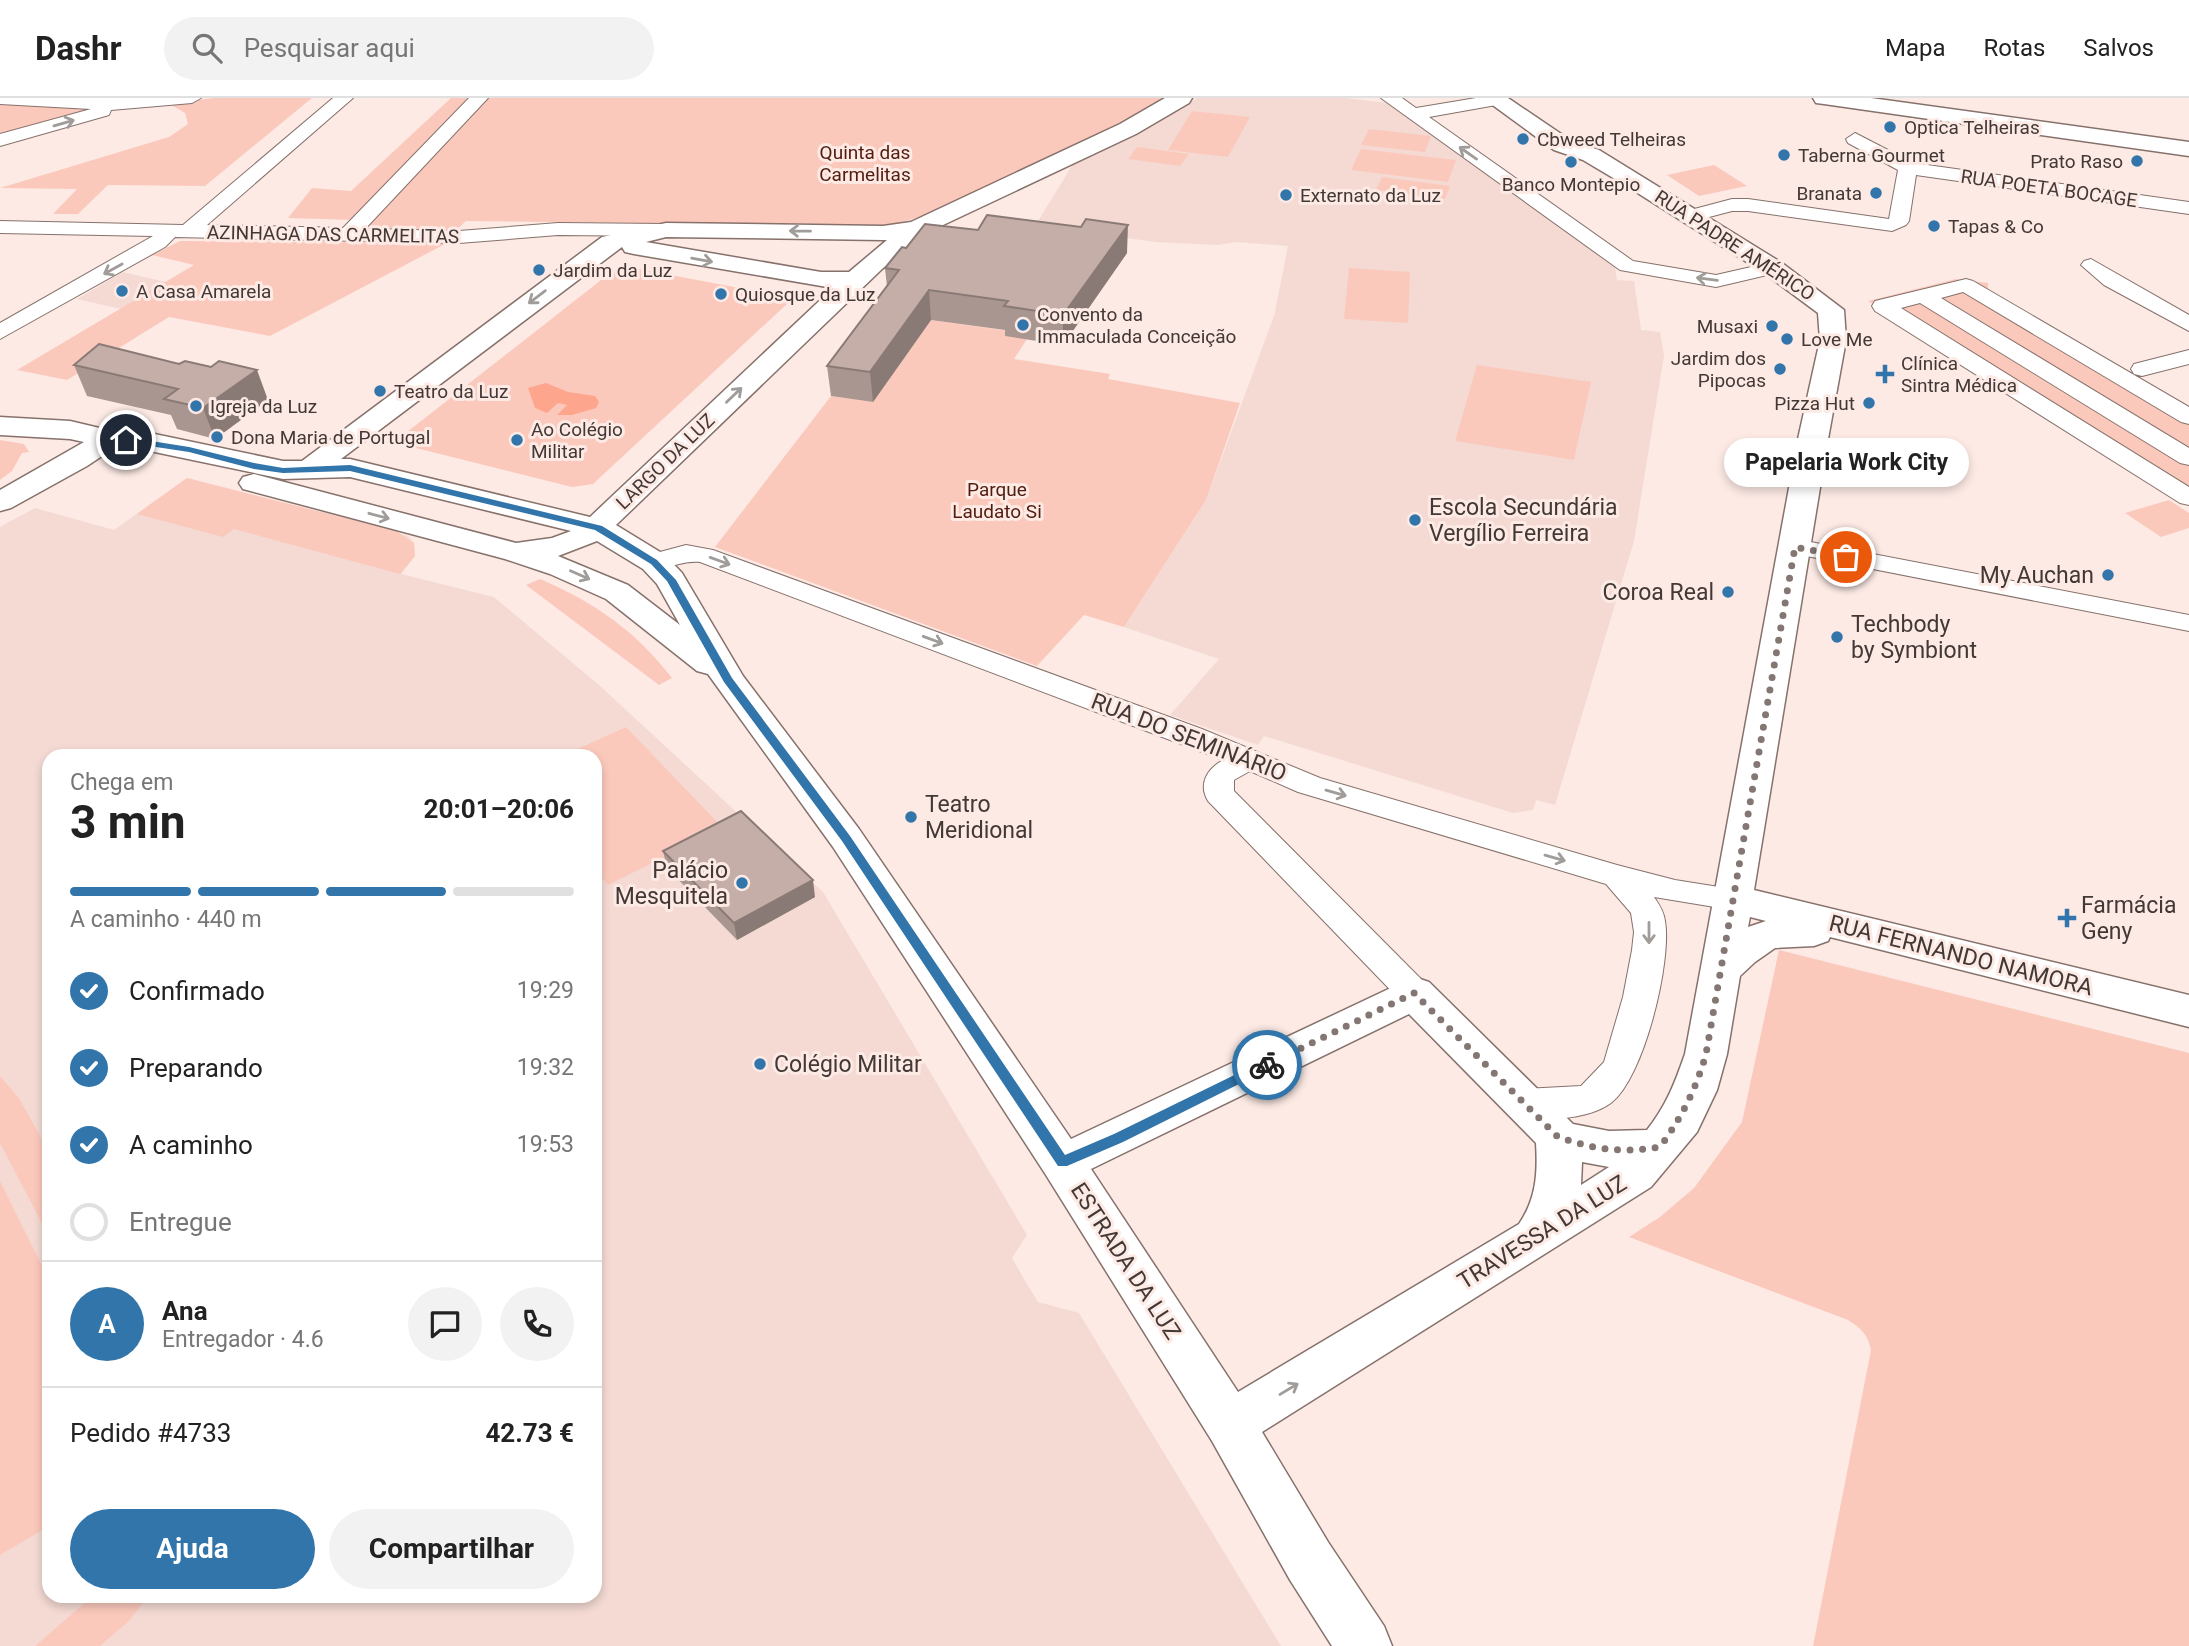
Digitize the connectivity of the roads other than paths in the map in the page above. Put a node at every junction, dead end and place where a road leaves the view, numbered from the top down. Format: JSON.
{"nodes":[{"id":1,"x":192,"y":98,"type":"edge"},
{"id":2,"x":344,"y":98,"type":"edge"},
{"id":3,"x":479,"y":98,"type":"edge"},
{"id":4,"x":1181,"y":98,"type":"edge"},
{"id":5,"x":1390,"y":98,"type":"edge"},
{"id":6,"x":1824,"y":98,"type":"edge"},
{"id":7,"x":1885,"y":98,"type":"edge"},
{"id":8,"x":0,"y":99,"type":"edge"},
{"id":9,"x":1495,"y":99,"type":"edge"},
{"id":10,"x":1535,"y":104,"type":"dead end"},
{"id":11,"x":127,"y":105,"type":"junction"},
{"id":12,"x":1413,"y":114,"type":"junction"},
{"id":13,"x":1855,"y":139,"type":"dead end"},
{"id":14,"x":2189,"y":139,"type":"edge"},
{"id":15,"x":0,"y":141,"type":"edge"},
{"id":16,"x":2189,"y":149,"type":"edge"},
{"id":17,"x":1591,"y":155,"type":"junction"},
{"id":18,"x":1908,"y":168,"type":"junction"},
{"id":19,"x":2189,"y":208,"type":"edge"},
{"id":20,"x":1690,"y":216,"type":"junction"},
{"id":21,"x":0,"y":227,"type":"edge"},
{"id":22,"x":917,"y":228,"type":"junction"},
{"id":23,"x":558,"y":229,"type":"junction"},
{"id":24,"x":666,"y":230,"type":"junction"},
{"id":25,"x":178,"y":231,"type":"junction"},
{"id":26,"x":846,"y":232,"type":"junction"},
{"id":27,"x":348,"y":235,"type":"junction"},
{"id":28,"x":611,"y":242,"type":"junction"},
{"id":29,"x":2091,"y":265,"type":"dead end"},
{"id":30,"x":1773,"y":268,"type":"junction"},
{"id":31,"x":864,"y":272,"type":"junction"},
{"id":32,"x":1923,"y":296,"type":"junction"},
{"id":33,"x":2189,"y":324,"type":"edge"},
{"id":34,"x":0,"y":332,"type":"edge"},
{"id":35,"x":2189,"y":357,"type":"edge"},
{"id":36,"x":2142,"y":369,"type":"dead end"},
{"id":37,"x":2119,"y":376,"type":"junction"},
{"id":38,"x":2074,"y":388,"type":"junction"},
{"id":39,"x":2033,"y":400,"type":"junction"},
{"id":40,"x":2189,"y":417,"type":"edge"},
{"id":41,"x":0,"y":426,"type":"edge"},
{"id":42,"x":108,"y":439,"type":"junction"},
{"id":43,"x":2189,"y":458,"type":"edge"},
{"id":44,"x":312,"y":484,"type":"junction"},
{"id":45,"x":2189,"y":498,"type":"edge"},
{"id":46,"x":0,"y":502,"type":"edge"},
{"id":47,"x":598,"y":528,"type":"junction"},
{"id":48,"x":1795,"y":547,"type":"junction"},
{"id":49,"x":516,"y":552,"type":"junction"},
{"id":50,"x":654,"y":562,"type":"junction"},
{"id":51,"x":2189,"y":623,"type":"edge"},
{"id":52,"x":728,"y":680,"type":"junction"},
{"id":53,"x":1260,"y":765,"type":"junction"},
{"id":54,"x":1617,"y":876,"type":"junction"},
{"id":55,"x":1733,"y":899,"type":"junction"},
{"id":56,"x":1866,"y":932,"type":"junction"},
{"id":57,"x":1719,"y":973,"type":"junction"},
{"id":58,"x":1414,"y":993,"type":"junction"},
{"id":59,"x":2189,"y":1011,"type":"edge"},
{"id":60,"x":1524,"y":1103,"type":"junction"},
{"id":61,"x":1558,"y":1137,"type":"junction"},
{"id":62,"x":1660,"y":1147,"type":"junction"},
{"id":63,"x":1062,"y":1162,"type":"junction"},
{"id":64,"x":1535,"y":1238,"type":"junction"},
{"id":65,"x":1230,"y":1424,"type":"junction"},
{"id":66,"x":1364,"y":1646,"type":"edge"}],
"edges":[{"from":1,"to":11,"type":"street"},
{"from":2,"to":25,"type":"street"},
{"from":3,"to":27,"type":"street"},
{"from":4,"to":22,"type":"street"},
{"from":5,"to":12,"type":"street"},
{"from":6,"to":16,"type":"street"},
{"from":7,"to":14,"type":"street"},
{"from":8,"to":11,"type":"street"},
{"from":9,"to":12,"type":"street"},
{"from":9,"to":17,"type":"street","name":"RUA PADRE AMÉRICO"},
{"from":10,"to":17,"type":"street","name":"RUA PADRE AMÉRICO"},
{"from":15,"to":11,"type":"street","one_way":true},
{"from":30,"to":12,"type":"street","one_way":true},
{"from":13,"to":18,"type":"street","name":"RUA POETA BOCAGE"},
{"from":17,"to":20,"type":"street","name":"RUA PADRE AMÉRICO"},
{"from":18,"to":19,"type":"street","name":"RUA POETA BOCAGE"},
{"from":18,"to":20,"type":"street"},
{"from":20,"to":30,"type":"street","name":"RUA PADRE AMÉRICO"},
{"from":21,"to":25,"type":"street","name":"AZINHAGA DAS CARMELITAS"},
{"from":22,"to":26,"type":"street"},
{"from":22,"to":31,"type":"street","name":"LARGO DA LUZ"},
{"from":23,"to":24,"type":"street","name":"AZINHAGA DAS CARMELITAS"},
{"from":23,"to":27,"type":"street","name":"AZINHAGA DAS CARMELITAS"},
{"from":23,"to":28,"type":"street"},
{"from":26,"to":24,"type":"street","one_way":true},
{"from":24,"to":28,"type":"street"},
{"from":25,"to":27,"type":"street","name":"AZINHAGA DAS CARMELITAS"},
{"from":25,"to":34,"type":"street","one_way":true},
{"from":26,"to":31,"type":"street"},
{"from":28,"to":31,"type":"street","one_way":true},
{"from":28,"to":44,"type":"street","one_way":true},
{"from":29,"to":33,"type":"street"},
{"from":30,"to":48,"type":"street","name":"RUA PADRE AMÉRICO"},
{"from":47,"to":31,"type":"street","name":"LARGO DA LUZ","one_way":true},
{"from":32,"to":37,"type":"street"},
{"from":32,"to":38,"type":"street"},
{"from":32,"to":39,"type":"street"},
{"from":35,"to":36,"type":"street"},
{"from":37,"to":38,"type":"street"},
{"from":37,"to":40,"type":"street"},
{"from":38,"to":39,"type":"street"},
{"from":38,"to":43,"type":"street"},
{"from":39,"to":45,"type":"street"},
{"from":41,"to":42,"type":"street"},
{"from":42,"to":44,"type":"street"},
{"from":42,"to":46,"type":"street"},
{"from":44,"to":47,"type":"street","name":"LARGO DA LUZ"},
{"from":44,"to":49,"type":"street","one_way":true},
{"from":47,"to":49,"type":"street"},
{"from":47,"to":50,"type":"street","name":"ESTRADA DA LUZ"},
{"from":48,"to":51,"type":"street"},
{"from":48,"to":55,"type":"street","name":"RUA PADRE AMÉRICO"},
{"from":49,"to":52,"type":"street","name":"ESTRADA DA LUZ","one_way":true},
{"from":50,"to":52,"type":"street","name":"ESTRADA DA LUZ"},
{"from":50,"to":53,"type":"street","name":"RUA DO SEMINÁRIO","one_way":true},
{"from":52,"to":63,"type":"street","name":"ESTRADA DA LUZ"},
{"from":53,"to":54,"type":"street","name":"RUA DO SEMINÁRIO","one_way":true},
{"from":53,"to":58,"type":"street"},
{"from":54,"to":55,"type":"street","name":"RUA DO SEMINÁRIO"},
{"from":54,"to":60,"type":"street","one_way":true},
{"from":55,"to":56,"type":"street","name":"RUA FERNANDO NAMORA"},
{"from":55,"to":57,"type":"street","name":"TRAVESSA DA LUZ"},
{"from":56,"to":57,"type":"street"},
{"from":56,"to":59,"type":"street","name":"RUA FERNANDO NAMORA"},
{"from":57,"to":62,"type":"street","name":"TRAVESSA DA LUZ"},
{"from":58,"to":60,"type":"street"},
{"from":58,"to":63,"type":"street"},
{"from":60,"to":61,"type":"street"},
{"from":61,"to":62,"type":"street"},
{"from":61,"to":64,"type":"street"},
{"from":62,"to":64,"type":"street","name":"TRAVESSA DA LUZ"},
{"from":63,"to":65,"type":"street","name":"ESTRADA DA LUZ"},
{"from":65,"to":64,"type":"street","name":"TRAVESSA DA LUZ","one_way":true},
{"from":65,"to":66,"type":"street","name":"ESTRADA DA LUZ"}]}
